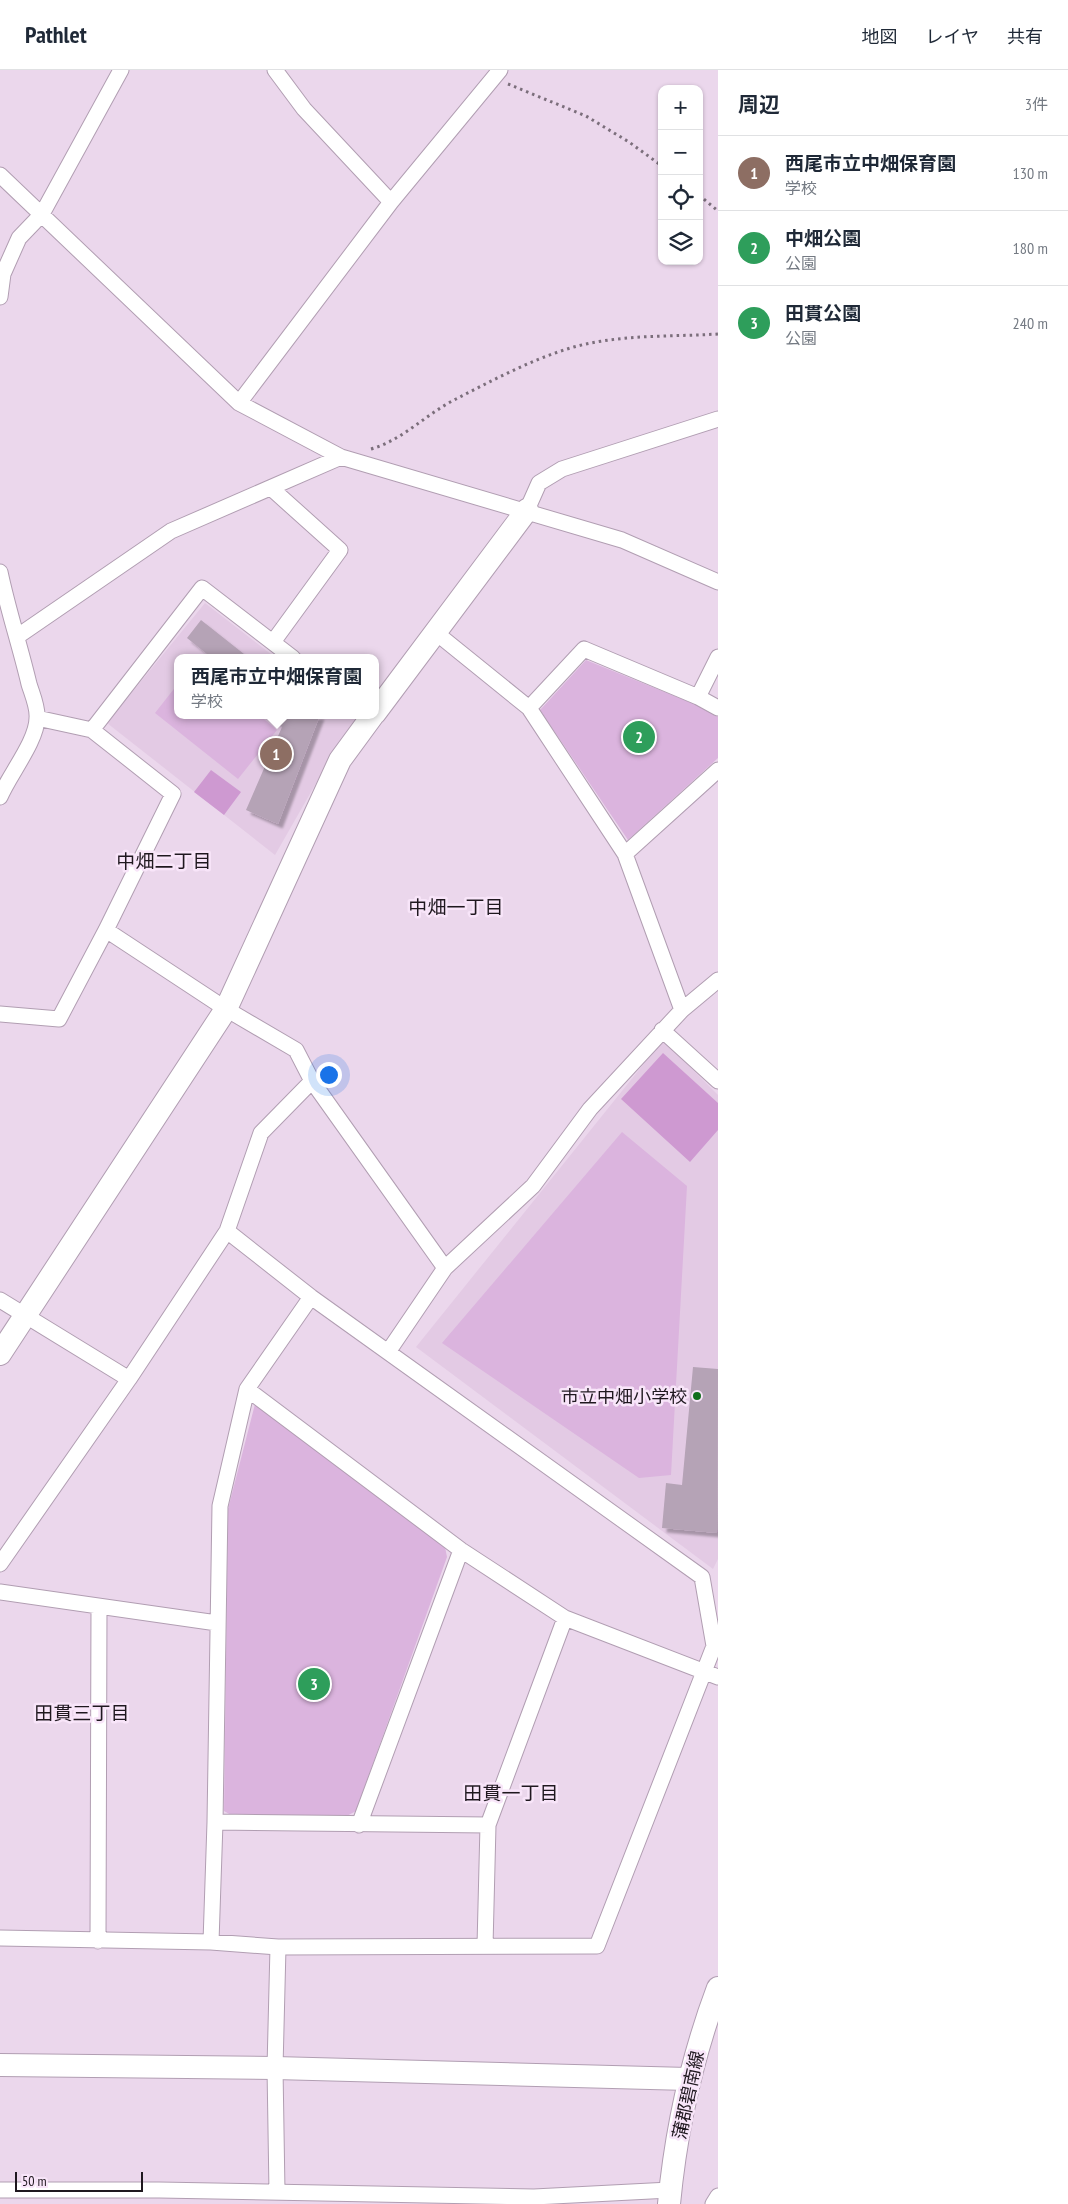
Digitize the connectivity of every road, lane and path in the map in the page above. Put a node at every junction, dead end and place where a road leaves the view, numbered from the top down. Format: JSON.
{"nodes":[{"id":1,"x":121,"y":70,"type":"edge"},
{"id":2,"x":275,"y":70,"type":"edge"},
{"id":3,"x":497,"y":74,"type":"edge"},
{"id":4,"x":658,"y":163,"type":"edge"},
{"id":5,"x":0,"y":175,"type":"edge"},
{"id":6,"x":703,"y":198,"type":"edge"},
{"id":7,"x":391,"y":202,"type":"junction"},
{"id":8,"x":718,"y":211,"type":"edge"},
{"id":9,"x":42,"y":214,"type":"junction"},
{"id":10,"x":0,"y":297,"type":"edge"},
{"id":11,"x":718,"y":334,"type":"edge"},
{"id":12,"x":239,"y":403,"type":"junction"},
{"id":13,"x":718,"y":419,"type":"edge"},
{"id":14,"x":341,"y":457,"type":"junction"},
{"id":15,"x":271,"y":488,"type":"junction"},
{"id":16,"x":527,"y":510,"type":"junction"},
{"id":17,"x":0,"y":572,"type":"edge"},
{"id":18,"x":718,"y":582,"type":"edge"},
{"id":19,"x":2,"y":599,"type":"edge"},
{"id":20,"x":435,"y":632,"type":"junction"},
{"id":21,"x":18,"y":636,"type":"junction"},
{"id":22,"x":272,"y":642,"type":"junction"},
{"id":23,"x":288,"y":654,"type":"edge"},
{"id":24,"x":718,"y":658,"type":"edge"},
{"id":25,"x":698,"y":697,"type":"junction"},
{"id":26,"x":379,"y":706,"type":"edge"},
{"id":27,"x":529,"y":708,"type":"junction"},
{"id":28,"x":718,"y":708,"type":"edge"},
{"id":29,"x":38,"y":718,"type":"junction"},
{"id":30,"x":369,"y":719,"type":"edge"},
{"id":31,"x":92,"y":730,"type":"junction"},
{"id":32,"x":718,"y":770,"type":"edge"},
{"id":33,"x":0,"y":798,"type":"edge"},
{"id":34,"x":625,"y":854,"type":"junction"},
{"id":35,"x":106,"y":930,"type":"junction"},
{"id":36,"x":718,"y":980,"type":"edge"},
{"id":37,"x":226,"y":1009,"type":"junction"},
{"id":38,"x":682,"y":1010,"type":"junction"},
{"id":39,"x":0,"y":1014,"type":"edge"},
{"id":40,"x":662,"y":1030,"type":"junction"},
{"id":41,"x":718,"y":1081,"type":"edge"},
{"id":42,"x":312,"y":1082,"type":"junction"},
{"id":43,"x":227,"y":1231,"type":"junction"},
{"id":44,"x":446,"y":1268,"type":"junction"},
{"id":45,"x":311,"y":1297,"type":"junction"},
{"id":46,"x":0,"y":1300,"type":"edge"},
{"id":47,"x":24,"y":1315,"type":"junction"},
{"id":48,"x":388,"y":1352,"type":"junction"},
{"id":49,"x":0,"y":1354,"type":"edge"},
{"id":50,"x":129,"y":1379,"type":"junction"},
{"id":51,"x":247,"y":1389,"type":"junction"},
{"id":52,"x":461,"y":1550,"type":"junction"},
{"id":53,"x":0,"y":1564,"type":"edge"},
{"id":54,"x":0,"y":1592,"type":"edge"},
{"id":55,"x":99,"y":1606,"type":"junction"},
{"id":56,"x":564,"y":1618,"type":"junction"},
{"id":57,"x":217,"y":1623,"type":"junction"},
{"id":58,"x":711,"y":1674,"type":"edge"},
{"id":59,"x":216,"y":1822,"type":"junction"},
{"id":60,"x":360,"y":1825,"type":"junction"},
{"id":61,"x":488,"y":1826,"type":"junction"},
{"id":62,"x":0,"y":1938,"type":"edge"},
{"id":63,"x":98,"y":1941,"type":"junction"},
{"id":64,"x":211,"y":1942,"type":"junction"},
{"id":65,"x":485,"y":1946,"type":"junction"},
{"id":66,"x":278,"y":1947,"type":"junction"},
{"id":67,"x":718,"y":1988,"type":"edge"},
{"id":68,"x":0,"y":2065,"type":"edge"},
{"id":69,"x":275,"y":2068,"type":"junction"},
{"id":70,"x":688,"y":2079,"type":"junction"},
{"id":71,"x":0,"y":2190,"type":"edge"},
{"id":72,"x":160,"y":2190,"type":"junction"},
{"id":73,"x":276,"y":2192,"type":"junction"},
{"id":74,"x":718,"y":2196,"type":"edge"},
{"id":75,"x":669,"y":2197,"type":"edge"},
{"id":76,"x":533,"y":2200,"type":"edge"},
{"id":77,"x":167,"y":2204,"type":"edge"},
{"id":78,"x":713,"y":2204,"type":"edge"}],
"edges":[{"from":1,"to":9,"type":"street"},
{"from":2,"to":7,"type":"street"},
{"from":3,"to":4,"type":"path"},
{"from":3,"to":7,"type":"street"},
{"from":5,"to":9,"type":"street"},
{"from":6,"to":8,"type":"path"},
{"from":7,"to":12,"type":"street"},
{"from":9,"to":10,"type":"street"},
{"from":9,"to":12,"type":"street"},
{"from":11,"to":14,"type":"path"},
{"from":12,"to":14,"type":"street"},
{"from":13,"to":16,"type":"street"},
{"from":14,"to":15,"type":"street"},
{"from":14,"to":16,"type":"street"},
{"from":15,"to":21,"type":"street"},
{"from":15,"to":22,"type":"street"},
{"from":16,"to":18,"type":"street"},
{"from":16,"to":20,"type":"street"},
{"from":17,"to":19,"type":"street"},
{"from":19,"to":21,"type":"street"},
{"from":20,"to":26,"type":"street"},
{"from":20,"to":27,"type":"street"},
{"from":21,"to":29,"type":"street"},
{"from":22,"to":23,"type":"street"},
{"from":22,"to":31,"type":"street"},
{"from":24,"to":25,"type":"street"},
{"from":25,"to":27,"type":"street"},
{"from":25,"to":28,"type":"street"},
{"from":27,"to":34,"type":"street"},
{"from":29,"to":31,"type":"street"},
{"from":29,"to":33,"type":"street"},
{"from":30,"to":37,"type":"street"},
{"from":31,"to":35,"type":"street"},
{"from":32,"to":34,"type":"street"},
{"from":34,"to":38,"type":"street"},
{"from":35,"to":37,"type":"street"},
{"from":35,"to":39,"type":"street"},
{"from":36,"to":38,"type":"street"},
{"from":37,"to":42,"type":"street"},
{"from":37,"to":47,"type":"street"},
{"from":38,"to":40,"type":"street"},
{"from":40,"to":41,"type":"street"},
{"from":40,"to":44,"type":"street"},
{"from":42,"to":43,"type":"street"},
{"from":42,"to":44,"type":"street"},
{"from":43,"to":45,"type":"street"},
{"from":43,"to":50,"type":"street"},
{"from":44,"to":48,"type":"street"},
{"from":45,"to":48,"type":"street"},
{"from":45,"to":51,"type":"street"},
{"from":46,"to":47,"type":"street"},
{"from":47,"to":49,"type":"street"},
{"from":47,"to":50,"type":"street"},
{"from":48,"to":58,"type":"street"},
{"from":50,"to":53,"type":"street"},
{"from":51,"to":52,"type":"street"},
{"from":51,"to":57,"type":"street"},
{"from":52,"to":56,"type":"street"},
{"from":52,"to":60,"type":"street"},
{"from":54,"to":55,"type":"street"},
{"from":55,"to":57,"type":"street"},
{"from":55,"to":63,"type":"street"},
{"from":56,"to":58,"type":"street"},
{"from":56,"to":61,"type":"street"},
{"from":57,"to":59,"type":"street"},
{"from":58,"to":65,"type":"street"},
{"from":59,"to":60,"type":"street"},
{"from":59,"to":64,"type":"street"},
{"from":60,"to":61,"type":"street"},
{"from":61,"to":65,"type":"street"},
{"from":62,"to":63,"type":"street"},
{"from":63,"to":64,"type":"street"},
{"from":64,"to":66,"type":"street"},
{"from":65,"to":66,"type":"street"},
{"from":66,"to":69,"type":"street"},
{"from":67,"to":70,"type":"street","name":"蒲郡碧南線"},
{"from":68,"to":69,"type":"street"},
{"from":69,"to":70,"type":"street"},
{"from":69,"to":73,"type":"street"},
{"from":70,"to":75,"type":"street","name":"蒲郡碧南線"},
{"from":71,"to":72,"type":"street"},
{"from":72,"to":73,"type":"street"},
{"from":72,"to":77,"type":"street"},
{"from":73,"to":76,"type":"street"},
{"from":74,"to":78,"type":"street"},
{"from":75,"to":76,"type":"street"}]}
